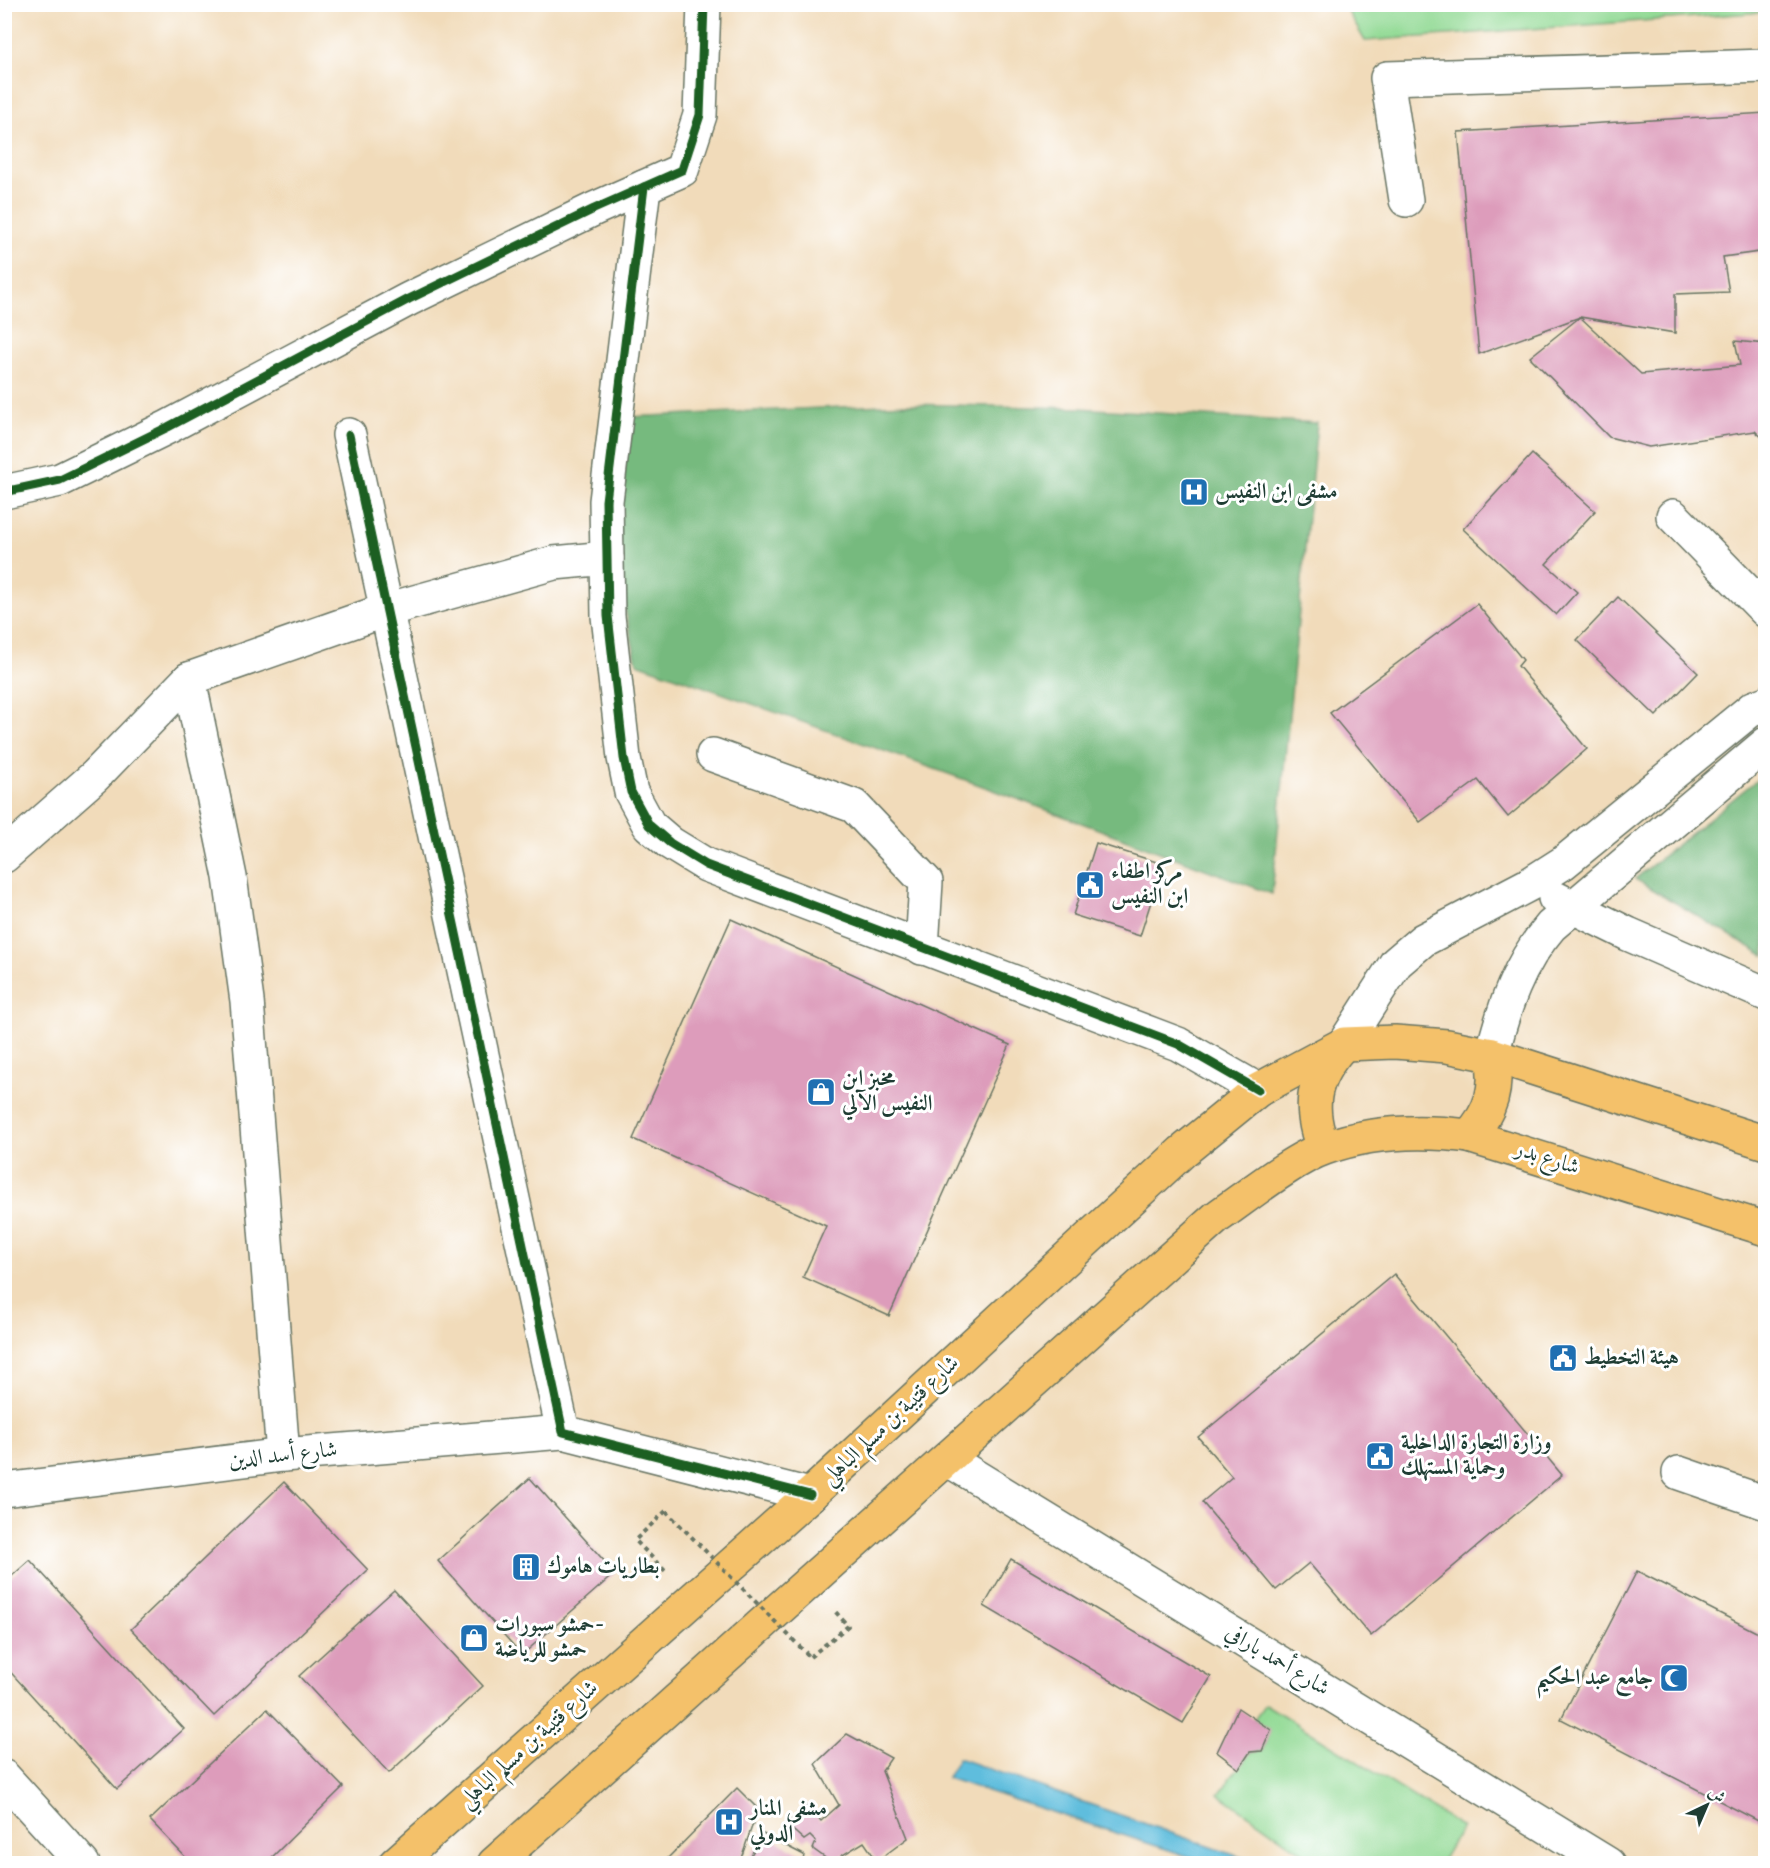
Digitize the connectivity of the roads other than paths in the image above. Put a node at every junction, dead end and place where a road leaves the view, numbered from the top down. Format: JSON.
{"nodes":[{"id":1,"x":704,"y":4,"type":"edge"},
{"id":2,"x":1766,"y":66,"type":"edge"},
{"id":3,"x":644,"y":187,"type":"junction"},
{"id":4,"x":1406,"y":200,"type":"dead end"},
{"id":5,"x":349,"y":435,"type":"dead end"},
{"id":6,"x":4,"y":492,"type":"edge"},
{"id":7,"x":1673,"y":516,"type":"dead end"},
{"id":8,"x":607,"y":558,"type":"junction"},
{"id":9,"x":386,"y":610,"type":"junction"},
{"id":10,"x":1766,"y":612,"type":"edge"},
{"id":11,"x":189,"y":679,"type":"junction"},
{"id":12,"x":1766,"y":703,"type":"edge"},
{"id":13,"x":1766,"y":744,"type":"edge"},
{"id":14,"x":713,"y":755,"type":"dead end"},
{"id":15,"x":4,"y":856,"type":"edge"},
{"id":16,"x":1530,"y":884,"type":"junction"},
{"id":17,"x":1572,"y":908,"type":"junction"},
{"id":18,"x":922,"y":948,"type":"junction"},
{"id":19,"x":1766,"y":994,"type":"edge"},
{"id":20,"x":1344,"y":1044,"type":"junction"},
{"id":21,"x":1492,"y":1055,"type":"junction"},
{"id":22,"x":1258,"y":1089,"type":"junction"},
{"id":23,"x":1470,"y":1136,"type":"junction"},
{"id":24,"x":1766,"y":1143,"type":"edge"},
{"id":25,"x":1323,"y":1148,"type":"junction"},
{"id":26,"x":1766,"y":1229,"type":"edge"},
{"id":27,"x":563,"y":1432,"type":"junction"},
{"id":28,"x":283,"y":1455,"type":"junction"},
{"id":29,"x":947,"y":1459,"type":"junction"},
{"id":30,"x":1679,"y":1473,"type":"dead end"},
{"id":31,"x":4,"y":1490,"type":"edge"},
{"id":32,"x":810,"y":1495,"type":"junction"},
{"id":33,"x":1766,"y":1503,"type":"edge"},
{"id":34,"x":4,"y":1777,"type":"edge"},
{"id":35,"x":82,"y":1863,"type":"edge"},
{"id":36,"x":395,"y":1863,"type":"edge"},
{"id":37,"x":494,"y":1863,"type":"edge"},
{"id":38,"x":1608,"y":1863,"type":"edge"}],
"edges":[{"from":1,"to":3,"type":"street"},
{"from":2,"to":4,"type":"street"},
{"from":3,"to":6,"type":"street"},
{"from":3,"to":8,"type":"street"},
{"from":5,"to":9,"type":"street"},
{"from":7,"to":10,"type":"street"},
{"from":8,"to":9,"type":"street"},
{"from":8,"to":18,"type":"street"},
{"from":9,"to":11,"type":"street"},
{"from":9,"to":27,"type":"street"},
{"from":11,"to":15,"type":"street"},
{"from":11,"to":28,"type":"street"},
{"from":12,"to":16,"type":"street"},
{"from":13,"to":17,"type":"street"},
{"from":14,"to":18,"type":"street"},
{"from":16,"to":17,"type":"street"},
{"from":16,"to":20,"type":"street"},
{"from":17,"to":19,"type":"street"},
{"from":17,"to":21,"type":"street"},
{"from":18,"to":22,"type":"street"},
{"from":20,"to":21,"type":"main road"},
{"from":20,"to":22,"type":"main road","name":"شارع قتيبة بن مسلم الباهلي"},
{"from":20,"to":25,"type":"main road"},
{"from":21,"to":23,"type":"main road"},
{"from":21,"to":24,"type":"main road"},
{"from":22,"to":32,"type":"main road","name":"شارع قتيبة بن مسلم الباهلي"},
{"from":23,"to":25,"type":"main road","name":"شارع بدر"},
{"from":23,"to":26,"type":"main road","name":"شارع بدر"},
{"from":25,"to":29,"type":"main road"},
{"from":27,"to":28,"type":"street","name":"شارع أسد الدين"},
{"from":27,"to":32,"type":"street","name":"شارع أسد الدين"},
{"from":28,"to":31,"type":"street","name":"شارع أسد الدين"},
{"from":29,"to":37,"type":"main road"},
{"from":29,"to":38,"type":"street","name":"شارع أحمد بارافي"},
{"from":30,"to":33,"type":"street"},
{"from":32,"to":36,"type":"main road","name":"شارع قتيبة بن مسلم الباهلي"},
{"from":34,"to":35,"type":"street"}]}
